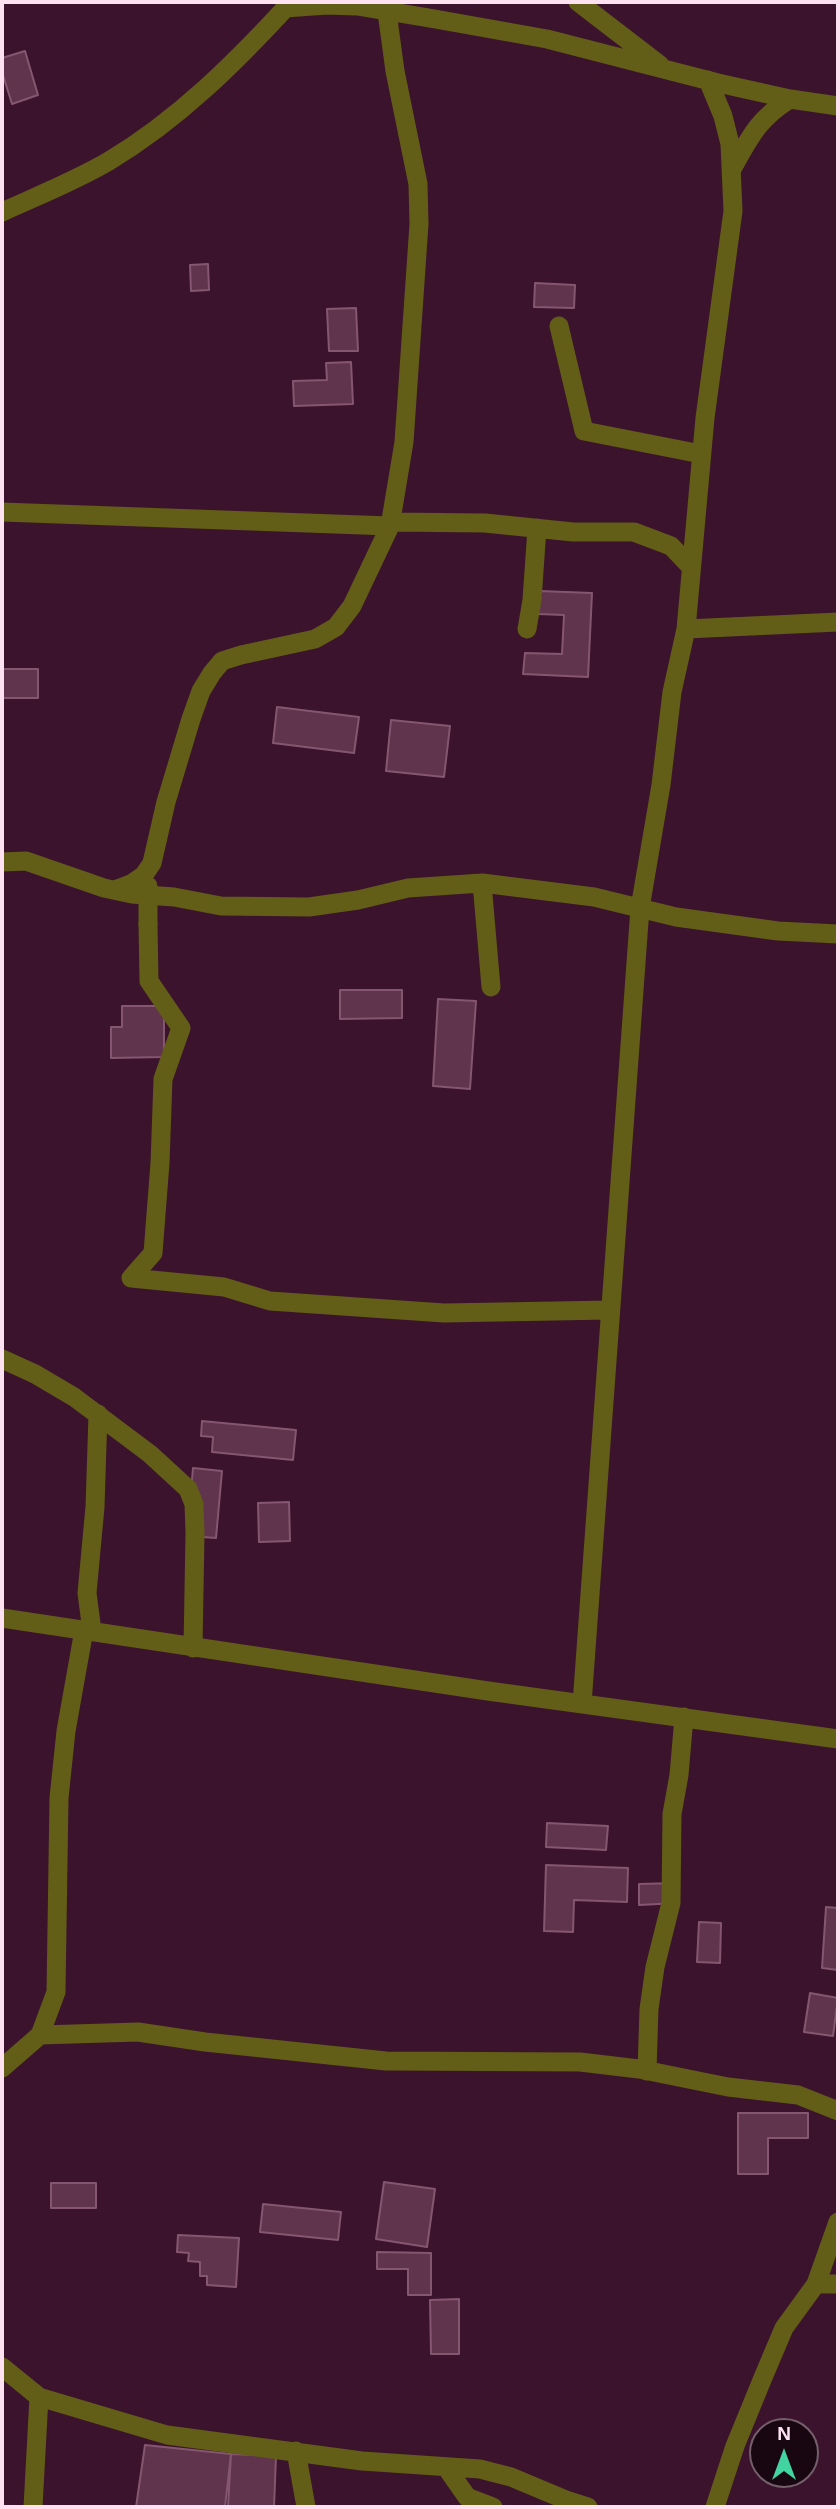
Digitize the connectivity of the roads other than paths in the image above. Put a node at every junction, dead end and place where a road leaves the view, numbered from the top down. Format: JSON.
{"nodes":[{"id":1,"x":578,"y":2,"type":"edge"},
{"id":2,"x":288,"y":5,"type":"edge"},
{"id":3,"x":387,"y":12,"type":"junction"},
{"id":4,"x":666,"y":70,"type":"junction"},
{"id":5,"x":708,"y":80,"type":"junction"},
{"id":6,"x":790,"y":99,"type":"junction"},
{"id":7,"x":838,"y":106,"type":"edge"},
{"id":8,"x":732,"y":169,"type":"junction"},
{"id":9,"x":2,"y":212,"type":"edge"},
{"id":10,"x":559,"y":326,"type":"dead end"},
{"id":11,"x":701,"y":454,"type":"junction"},
{"id":12,"x":2,"y":512,"type":"edge"},
{"id":13,"x":391,"y":524,"type":"junction"},
{"id":14,"x":537,"y":528,"type":"junction"},
{"id":15,"x":690,"y":566,"type":"junction"},
{"id":16,"x":838,"y":622,"type":"edge"},
{"id":17,"x":527,"y":628,"type":"dead end"},
{"id":18,"x":686,"y":628,"type":"junction"},
{"id":19,"x":2,"y":862,"type":"edge"},
{"id":20,"x":481,"y":883,"type":"junction"},
{"id":21,"x":148,"y":886,"type":"dead end"},
{"id":22,"x":115,"y":890,"type":"junction"},
{"id":23,"x":640,"y":908,"type":"junction"},
{"id":24,"x":838,"y":934,"type":"edge"},
{"id":25,"x":491,"y":987,"type":"dead end"},
{"id":26,"x":610,"y":1310,"type":"junction"},
{"id":27,"x":2,"y":1359,"type":"edge"},
{"id":28,"x":98,"y":1414,"type":"junction"},
{"id":29,"x":2,"y":1618,"type":"edge"},
{"id":30,"x":88,"y":1630,"type":"junction"},
{"id":31,"x":193,"y":1648,"type":"junction"},
{"id":32,"x":582,"y":1704,"type":"junction"},
{"id":33,"x":684,"y":1717,"type":"junction"},
{"id":34,"x":838,"y":1739,"type":"edge"},
{"id":35,"x":40,"y":2035,"type":"junction"},
{"id":36,"x":2,"y":2068,"type":"edge"},
{"id":37,"x":647,"y":2070,"type":"junction"},
{"id":38,"x":838,"y":2111,"type":"edge"},
{"id":39,"x":838,"y":2222,"type":"edge"},
{"id":40,"x":816,"y":2284,"type":"junction"},
{"id":41,"x":838,"y":2284,"type":"edge"},
{"id":42,"x":2,"y":2367,"type":"edge"},
{"id":43,"x":39,"y":2397,"type":"junction"},
{"id":44,"x":296,"y":2451,"type":"junction"},
{"id":45,"x":446,"y":2467,"type":"junction"},
{"id":46,"x":561,"y":2504,"type":"edge"},
{"id":47,"x":33,"y":2507,"type":"edge"},
{"id":48,"x":306,"y":2507,"type":"edge"},
{"id":49,"x":493,"y":2507,"type":"edge"},
{"id":50,"x":588,"y":2507,"type":"edge"},
{"id":51,"x":715,"y":2507,"type":"edge"}],
"edges":[{"from":1,"to":4,"type":"street"},
{"from":2,"to":3,"type":"street"},
{"from":2,"to":9,"type":"street"},
{"from":3,"to":4,"type":"street"},
{"from":3,"to":13,"type":"street"},
{"from":4,"to":5,"type":"street"},
{"from":5,"to":6,"type":"street"},
{"from":5,"to":8,"type":"street"},
{"from":6,"to":7,"type":"street"},
{"from":6,"to":8,"type":"street"},
{"from":8,"to":11,"type":"street"},
{"from":10,"to":11,"type":"street"},
{"from":11,"to":15,"type":"street"},
{"from":12,"to":13,"type":"street"},
{"from":13,"to":14,"type":"street"},
{"from":13,"to":22,"type":"street"},
{"from":14,"to":15,"type":"street"},
{"from":14,"to":17,"type":"street"},
{"from":15,"to":18,"type":"street"},
{"from":16,"to":18,"type":"street"},
{"from":18,"to":23,"type":"street"},
{"from":19,"to":22,"type":"street"},
{"from":20,"to":22,"type":"street"},
{"from":20,"to":23,"type":"street"},
{"from":20,"to":25,"type":"street"},
{"from":21,"to":26,"type":"street","bridge":true},
{"from":23,"to":24,"type":"street"},
{"from":23,"to":26,"type":"street"},
{"from":26,"to":32,"type":"street"},
{"from":27,"to":28,"type":"street"},
{"from":28,"to":30,"type":"street"},
{"from":28,"to":31,"type":"street"},
{"from":29,"to":30,"type":"street"},
{"from":30,"to":31,"type":"street"},
{"from":30,"to":35,"type":"street"},
{"from":31,"to":32,"type":"street"},
{"from":32,"to":33,"type":"street"},
{"from":33,"to":34,"type":"street"},
{"from":33,"to":37,"type":"street"},
{"from":35,"to":36,"type":"street"},
{"from":35,"to":37,"type":"street"},
{"from":37,"to":38,"type":"street"},
{"from":39,"to":40,"type":"street"},
{"from":40,"to":41,"type":"street"},
{"from":40,"to":51,"type":"street"},
{"from":42,"to":43,"type":"street"},
{"from":43,"to":44,"type":"street"},
{"from":43,"to":47,"type":"street"},
{"from":44,"to":45,"type":"street"},
{"from":44,"to":48,"type":"street"},
{"from":45,"to":46,"type":"street"},
{"from":45,"to":49,"type":"street"},
{"from":46,"to":50,"type":"street"}]}
